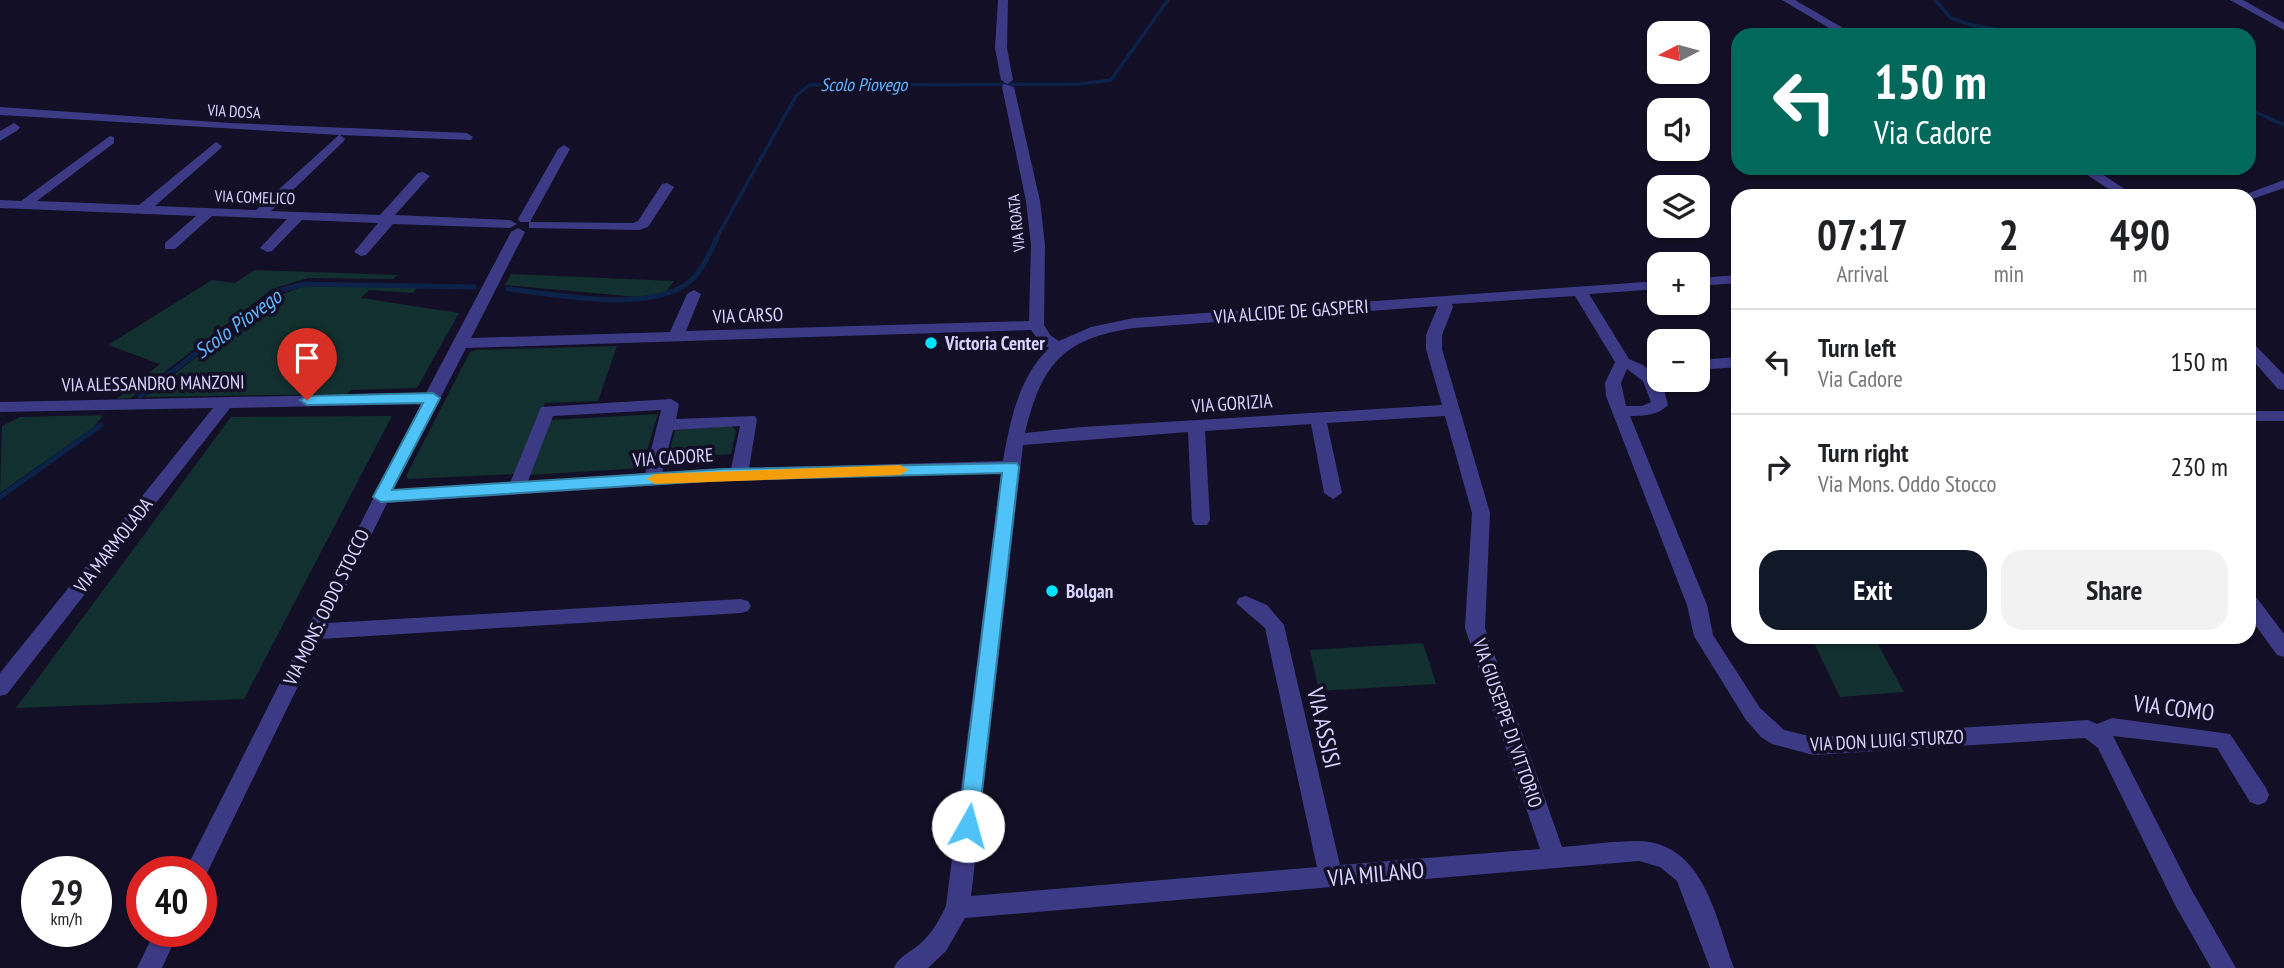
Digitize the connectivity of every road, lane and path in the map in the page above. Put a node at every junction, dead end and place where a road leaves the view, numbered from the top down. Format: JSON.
{"nodes":[{"id":1,"x":1003,"y":0,"type":"edge"},
{"id":2,"x":1787,"y":0,"type":"edge"},
{"id":3,"x":2235,"y":0,"type":"edge"},
{"id":4,"x":2284,"y":27,"type":"edge"},
{"id":5,"x":1838,"y":28,"type":"edge"},
{"id":6,"x":0,"y":111,"type":"edge"},
{"id":7,"x":14,"y":127,"type":"dead end"},
{"id":8,"x":0,"y":137,"type":"edge"},
{"id":9,"x":467,"y":137,"type":"dead end"},
{"id":10,"x":339,"y":139,"type":"dead end"},
{"id":11,"x":110,"y":140,"type":"dead end"},
{"id":12,"x":216,"y":146,"type":"dead end"},
{"id":13,"x":564,"y":149,"type":"dead end"},
{"id":14,"x":2095,"y":175,"type":"edge"},
{"id":15,"x":423,"y":176,"type":"dead end"},
{"id":16,"x":2284,"y":184,"type":"edge"},
{"id":17,"x":667,"y":187,"type":"dead end"},
{"id":18,"x":2117,"y":189,"type":"edge"},
{"id":19,"x":2256,"y":193,"type":"edge"},
{"id":20,"x":0,"y":204,"type":"edge"},
{"id":21,"x":24,"y":205,"type":"junction"},
{"id":22,"x":142,"y":210,"type":"junction"},
{"id":23,"x":209,"y":212,"type":"junction"},
{"id":24,"x":260,"y":214,"type":"junction"},
{"id":25,"x":298,"y":216,"type":"junction"},
{"id":26,"x":387,"y":219,"type":"junction"},
{"id":27,"x":522,"y":225,"type":"junction"},
{"id":28,"x":170,"y":246,"type":"dead end"},
{"id":29,"x":267,"y":248,"type":"dead end"},
{"id":30,"x":361,"y":252,"type":"dead end"},
{"id":31,"x":1731,"y":280,"type":"edge"},
{"id":32,"x":1710,"y":281,"type":"edge"},
{"id":33,"x":1647,"y":286,"type":"edge"},
{"id":34,"x":1580,"y":292,"type":"junction"},
{"id":35,"x":694,"y":294,"type":"dead end"},
{"id":36,"x":1442,"y":300,"type":"junction"},
{"id":37,"x":1036,"y":325,"type":"junction"},
{"id":38,"x":676,"y":337,"type":"junction"},
{"id":39,"x":462,"y":343,"type":"junction"},
{"id":40,"x":1059,"y":347,"type":"junction"},
{"id":41,"x":2256,"y":354,"type":"edge"},
{"id":42,"x":1731,"y":363,"type":"edge"},
{"id":43,"x":1710,"y":364,"type":"edge"},
{"id":44,"x":1632,"y":366,"type":"junction"},
{"id":45,"x":1647,"y":367,"type":"edge"},
{"id":46,"x":2284,"y":385,"type":"edge"},
{"id":47,"x":433,"y":398,"type":"junction"},
{"id":48,"x":226,"y":402,"type":"junction"},
{"id":49,"x":3,"y":409,"type":"edge"},
{"id":50,"x":1450,"y":410,"type":"junction"},
{"id":51,"x":1619,"y":411,"type":"junction"},
{"id":52,"x":2256,"y":416,"type":"edge"},
{"id":53,"x":2284,"y":416,"type":"edge"},
{"id":54,"x":1318,"y":418,"type":"junction"},
{"id":55,"x":666,"y":425,"type":"junction"},
{"id":56,"x":1196,"y":426,"type":"junction"},
{"id":57,"x":1016,"y":440,"type":"junction"},
{"id":58,"x":1011,"y":467,"type":"junction"},
{"id":59,"x":739,"y":474,"type":"junction"},
{"id":60,"x":652,"y":479,"type":"junction"},
{"id":61,"x":517,"y":488,"type":"junction"},
{"id":62,"x":1333,"y":494,"type":"dead end"},
{"id":63,"x":381,"y":497,"type":"junction"},
{"id":64,"x":1201,"y":520,"type":"dead end"},
{"id":65,"x":1246,"y":603,"type":"dead end"},
{"id":66,"x":741,"y":606,"type":"dead end"},
{"id":67,"x":2256,"y":611,"type":"edge"},
{"id":68,"x":313,"y":632,"type":"junction"},
{"id":69,"x":2284,"y":649,"type":"edge"},
{"id":70,"x":0,"y":688,"type":"edge"},
{"id":71,"x":2100,"y":736,"type":"junction"},
{"id":72,"x":2258,"y":795,"type":"dead end"},
{"id":73,"x":204,"y":856,"type":"edge"},
{"id":74,"x":1555,"y":859,"type":"junction"},
{"id":75,"x":1331,"y":878,"type":"junction"},
{"id":76,"x":958,"y":908,"type":"junction"},
{"id":77,"x":159,"y":947,"type":"edge"},
{"id":78,"x":149,"y":968,"type":"edge"},
{"id":79,"x":906,"y":968,"type":"edge"},
{"id":80,"x":1722,"y":968,"type":"edge"},
{"id":81,"x":2224,"y":968,"type":"edge"}],
"edges":[{"from":1,"to":37,"type":"street","name":"VIA ROATA"},
{"from":2,"to":5,"type":"street"},
{"from":3,"to":4,"type":"street"},
{"from":6,"to":9,"type":"street","name":"VIA DOSA"},
{"from":7,"to":8,"type":"street"},
{"from":10,"to":24,"type":"street"},
{"from":11,"to":21,"type":"street"},
{"from":12,"to":22,"type":"street"},
{"from":13,"to":27,"type":"street"},
{"from":14,"to":18,"type":"street"},
{"from":15,"to":26,"type":"street"},
{"from":16,"to":19,"type":"street"},
{"from":17,"to":27,"type":"street","name":"VIA COMELICO"},
{"from":20,"to":21,"type":"street","name":"VIA COMELICO"},
{"from":21,"to":22,"type":"street","name":"VIA COMELICO"},
{"from":22,"to":23,"type":"street","name":"VIA COMELICO"},
{"from":23,"to":24,"type":"street","name":"VIA COMELICO"},
{"from":23,"to":28,"type":"street"},
{"from":24,"to":25,"type":"street","name":"VIA COMELICO"},
{"from":25,"to":26,"type":"street","name":"VIA COMELICO"},
{"from":25,"to":29,"type":"street"},
{"from":26,"to":27,"type":"street","name":"VIA COMELICO"},
{"from":26,"to":30,"type":"street"},
{"from":27,"to":39,"type":"street","name":"VIA MONS. ODDO STOCCO"},
{"from":31,"to":32,"type":"street"},
{"from":33,"to":34,"type":"street","name":"VIA ALCIDE DE GASPERI"},
{"from":34,"to":36,"type":"street","name":"VIA ALCIDE DE GASPERI"},
{"from":34,"to":44,"type":"street"},
{"from":35,"to":38,"type":"street"},
{"from":36,"to":40,"type":"street","name":"VIA ALCIDE DE GASPERI"},
{"from":36,"to":50,"type":"street","name":"VIA GIUSEPPE DI VITTORIO"},
{"from":37,"to":38,"type":"street","name":"VIA CARSO"},
{"from":37,"to":40,"type":"street"},
{"from":38,"to":39,"type":"street","name":"VIA CARSO"},
{"from":39,"to":47,"type":"street","name":"VIA MONS. ODDO STOCCO"},
{"from":40,"to":57,"type":"street","name":"VIA ALCIDE DE GASPERI"},
{"from":41,"to":46,"type":"street"},
{"from":42,"to":43,"type":"street"},
{"from":44,"to":45,"type":"street"},
{"from":44,"to":51,"type":"street","name":"VIA DON LUIGI STURZO"},
{"from":44,"to":51,"type":"street"},
{"from":47,"to":48,"type":"street","name":"VIA ALESSANDRO MANZONI"},
{"from":47,"to":63,"type":"street","name":"VIA MONS. ODDO STOCCO"},
{"from":48,"to":49,"type":"street","name":"VIA ALESSANDRO MANZONI"},
{"from":48,"to":70,"type":"street","name":"VIA MARMOLADA"},
{"from":50,"to":54,"type":"street","name":"VIA GORIZIA"},
{"from":50,"to":74,"type":"street","name":"VIA GIUSEPPE DI VITTORIO"},
{"from":51,"to":71,"type":"street","name":"VIA DON LUIGI STURZO"},
{"from":52,"to":53,"type":"street"},
{"from":54,"to":56,"type":"street","name":"VIA GORIZIA"},
{"from":54,"to":62,"type":"street"},
{"from":55,"to":59,"type":"street"},
{"from":55,"to":60,"type":"street"},
{"from":55,"to":61,"type":"street"},
{"from":56,"to":57,"type":"street","name":"VIA GORIZIA"},
{"from":56,"to":64,"type":"street"},
{"from":57,"to":58,"type":"street","name":"VIA ALCIDE DE GASPERI"},
{"from":58,"to":59,"type":"street","name":"VIA CADORE"},
{"from":58,"to":76,"type":"street","name":"VIA ALCIDE DE GASPERI"},
{"from":59,"to":60,"type":"street","name":"VIA CADORE"},
{"from":60,"to":61,"type":"street","name":"VIA CADORE"},
{"from":61,"to":63,"type":"street","name":"VIA CADORE"},
{"from":63,"to":68,"type":"street","name":"VIA MONS. ODDO STOCCO"},
{"from":65,"to":75,"type":"street","name":"VIA ASSISI"},
{"from":66,"to":68,"type":"street"},
{"from":67,"to":69,"type":"street"},
{"from":68,"to":73,"type":"street","name":"VIA MONS. ODDO STOCCO"},
{"from":71,"to":72,"type":"street","name":"VIA COMO"},
{"from":71,"to":81,"type":"street"},
{"from":74,"to":75,"type":"street","name":"VIA MILANO"},
{"from":74,"to":80,"type":"street","name":"VIA MILANO"},
{"from":75,"to":76,"type":"street","name":"VIA MILANO"},
{"from":76,"to":79,"type":"street"},
{"from":77,"to":78,"type":"street"}]}
